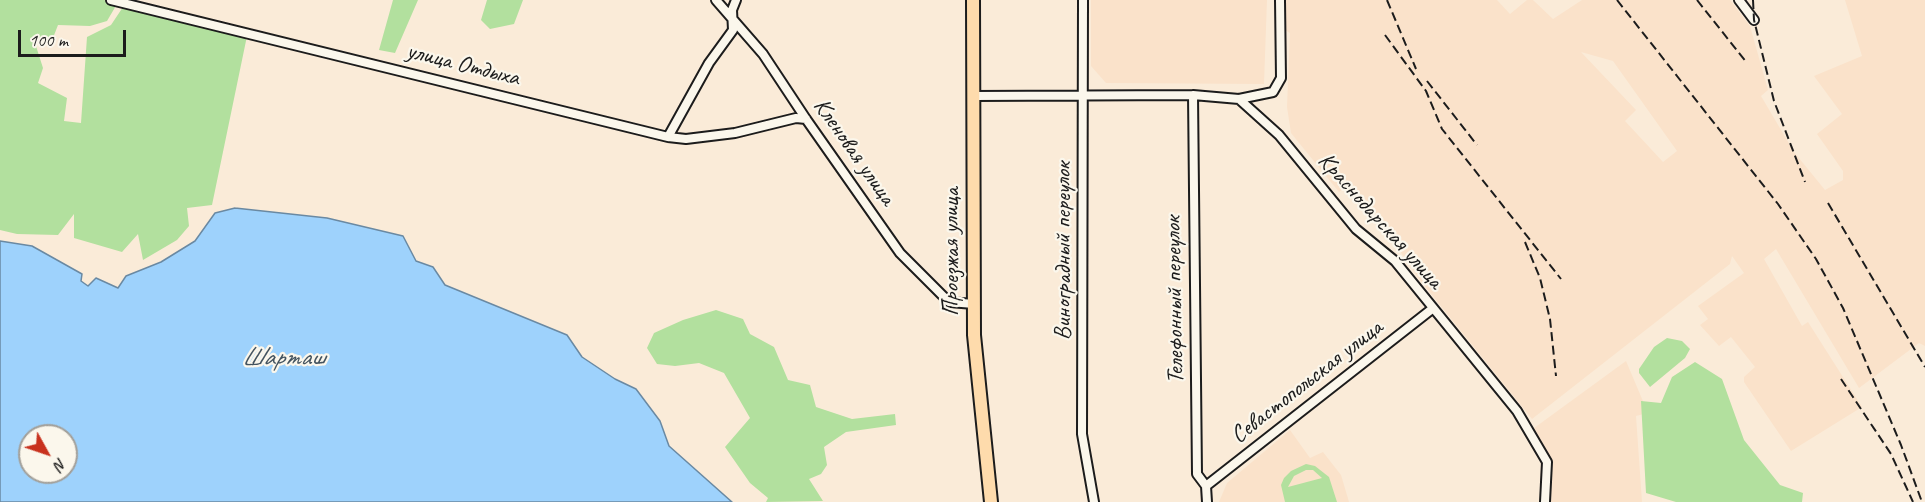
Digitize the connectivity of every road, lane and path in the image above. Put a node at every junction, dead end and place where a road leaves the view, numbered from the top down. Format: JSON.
{"nodes":[{"id":1,"x":111,"y":0,"type":"edge"},
{"id":2,"x":716,"y":0,"type":"edge"},
{"id":3,"x":736,"y":0,"type":"edge"},
{"id":4,"x":973,"y":0,"type":"edge"},
{"id":5,"x":1083,"y":0,"type":"edge"},
{"id":6,"x":1280,"y":0,"type":"edge"},
{"id":7,"x":1739,"y":0,"type":"edge"},
{"id":8,"x":732,"y":19,"type":"junction"},
{"id":9,"x":1754,"y":20,"type":"dead end"},
{"id":10,"x":1193,"y":95,"type":"junction"},
{"id":11,"x":973,"y":96,"type":"junction"},
{"id":12,"x":1084,"y":97,"type":"junction"},
{"id":13,"x":1239,"y":99,"type":"junction"},
{"id":14,"x":806,"y":119,"type":"junction"},
{"id":15,"x":668,"y":137,"type":"junction"},
{"id":16,"x":974,"y":304,"type":"junction"},
{"id":17,"x":1432,"y":309,"type":"junction"},
{"id":18,"x":1206,"y":486,"type":"junction"},
{"id":19,"x":991,"y":502,"type":"edge"},
{"id":20,"x":1094,"y":502,"type":"edge"},
{"id":21,"x":1207,"y":502,"type":"edge"},
{"id":22,"x":1545,"y":502,"type":"edge"}],
"edges":[{"from":1,"to":15,"type":"street","name":"улица Отдыха"},
{"from":2,"to":8,"type":"street","name":"Кленовая улица"},
{"from":3,"to":8,"type":"street"},
{"from":4,"to":11,"type":"main road","name":"Проезжая улица"},
{"from":5,"to":12,"type":"street","name":"Виноградный переулок"},
{"from":6,"to":13,"type":"street"},
{"from":7,"to":9,"type":"street"},
{"from":8,"to":14,"type":"street","name":"Кленовая улица"},
{"from":8,"to":15,"type":"street"},
{"from":10,"to":12,"type":"street"},
{"from":10,"to":13,"type":"street"},
{"from":10,"to":18,"type":"street","name":"Телефонный переулок"},
{"from":11,"to":12,"type":"street"},
{"from":11,"to":16,"type":"main road","name":"Проезжая улица"},
{"from":12,"to":20,"type":"street","name":"Виноградный переулок"},
{"from":13,"to":17,"type":"street","name":"Краснодарская улица"},
{"from":14,"to":15,"type":"street","name":"улица Отдыха"},
{"from":14,"to":16,"type":"street","name":"Кленовая улица"},
{"from":16,"to":19,"type":"main road","name":"Проезжая улица"},
{"from":17,"to":18,"type":"street","name":"Севастопольская улица"},
{"from":17,"to":22,"type":"street","name":"Краснодарская улица"},
{"from":18,"to":21,"type":"street","name":"Телефонный переулок"}]}
